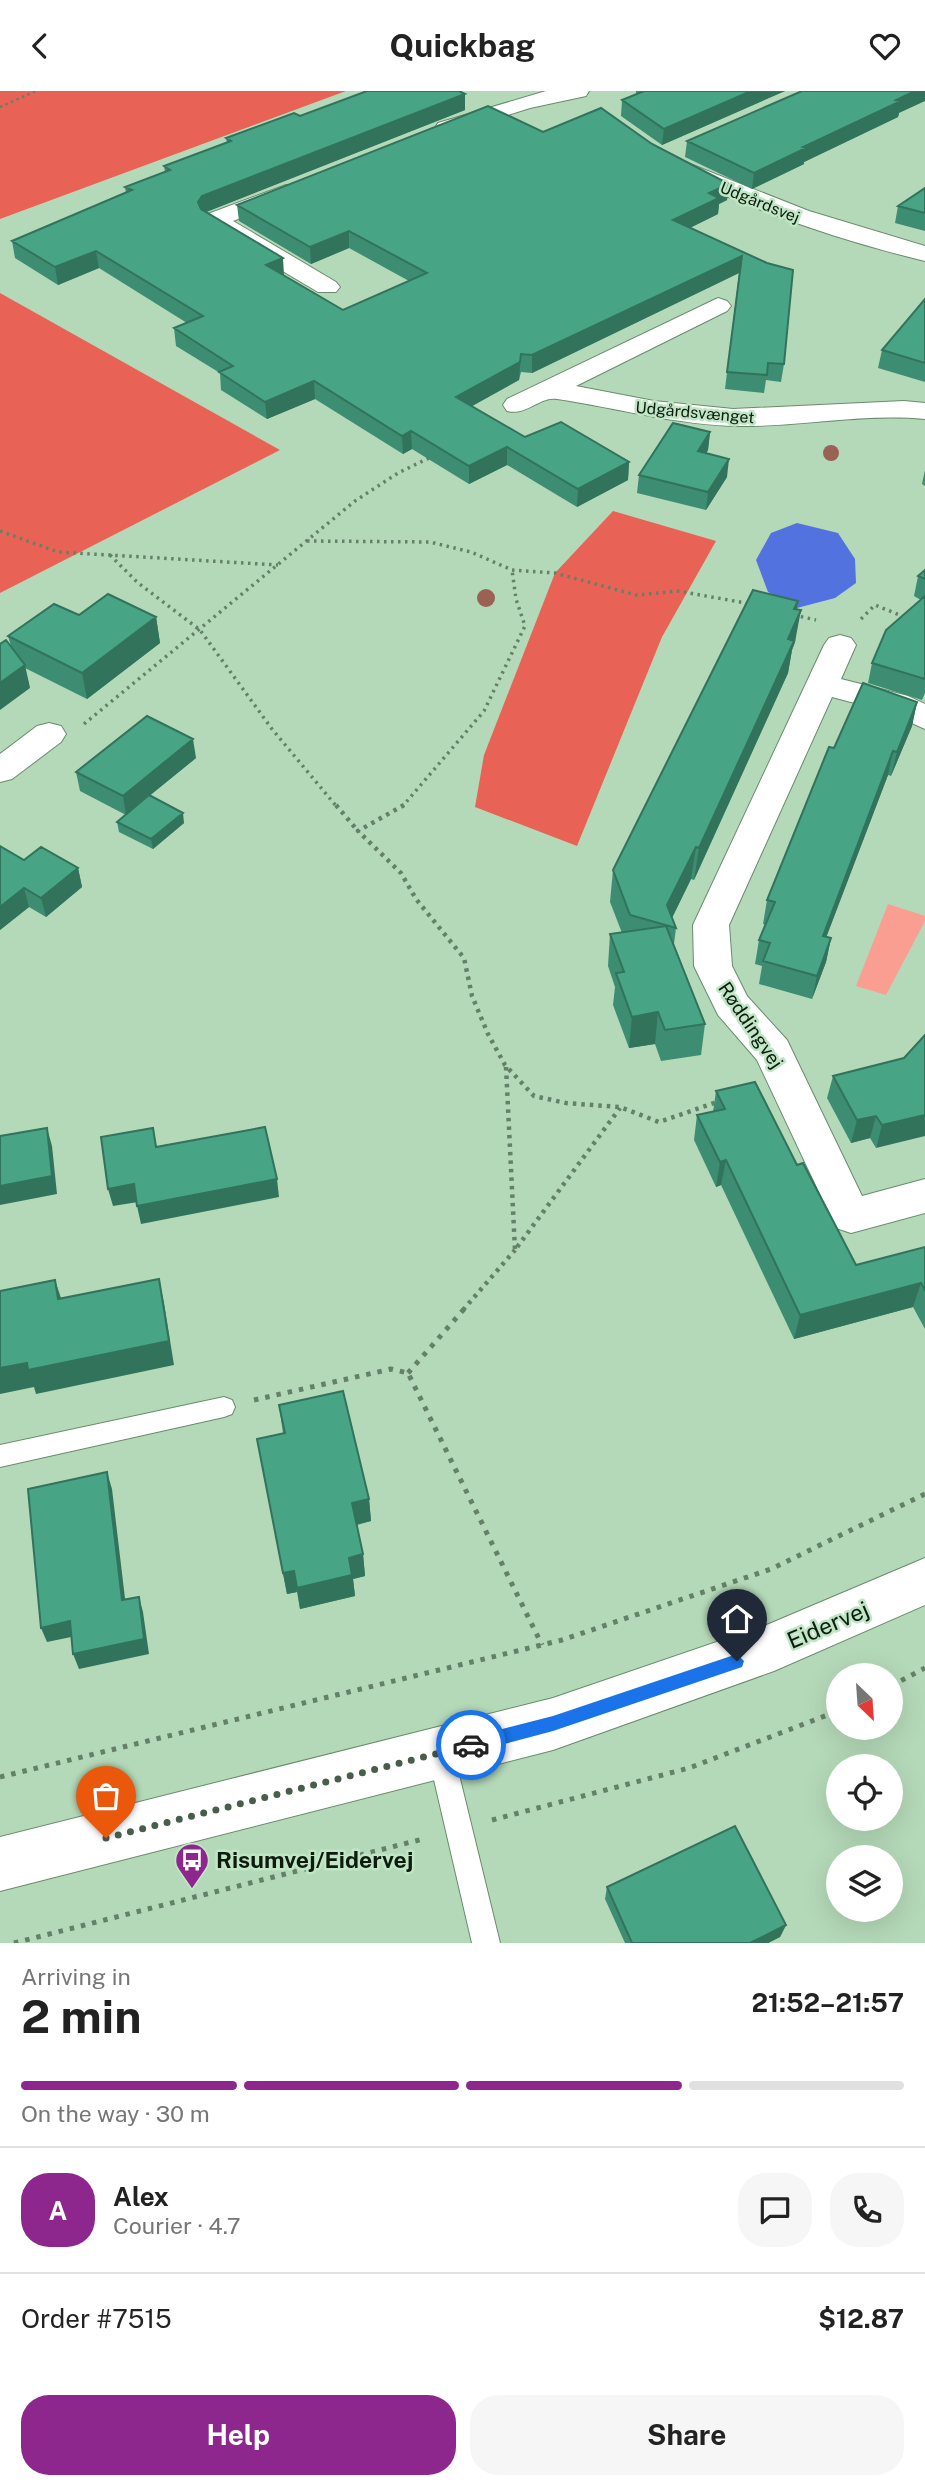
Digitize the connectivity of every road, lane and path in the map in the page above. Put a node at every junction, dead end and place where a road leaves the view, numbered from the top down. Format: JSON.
{"nodes":[{"id":1,"x":36,"y":91,"type":"edge"},
{"id":2,"x":578,"y":91,"type":"edge"},
{"id":3,"x":0,"y":107,"type":"edge"},
{"id":4,"x":594,"y":109,"type":"edge"},
{"id":5,"x":428,"y":135,"type":"edge"},
{"id":6,"x":685,"y":146,"type":"dead end"},
{"id":7,"x":301,"y":186,"type":"edge"},
{"id":8,"x":925,"y":254,"type":"edge"},
{"id":9,"x":327,"y":287,"type":"dead end"},
{"id":10,"x":718,"y":306,"type":"dead end"},
{"id":11,"x":550,"y":389,"type":"junction"},
{"id":12,"x":517,"y":405,"type":"dead end"},
{"id":13,"x":925,"y":411,"type":"edge"},
{"id":14,"x":434,"y":455,"type":"edge"},
{"id":15,"x":0,"y":531,"type":"edge"},
{"id":16,"x":307,"y":541,"type":"junction"},
{"id":17,"x":110,"y":555,"type":"junction"},
{"id":18,"x":279,"y":565,"type":"junction"},
{"id":19,"x":512,"y":570,"type":"junction"},
{"id":20,"x":760,"y":606,"type":"edge"},
{"id":21,"x":787,"y":613,"type":"edge"},
{"id":22,"x":913,"y":621,"type":"edge"},
{"id":23,"x":200,"y":630,"type":"junction"},
{"id":24,"x":839,"y":630,"type":"junction"},
{"id":25,"x":821,"y":684,"type":"junction"},
{"id":26,"x":925,"y":718,"type":"edge"},
{"id":27,"x":49,"y":734,"type":"joint"},
{"id":28,"x":0,"y":771,"type":"edge"},
{"id":29,"x":358,"y":831,"type":"junction"},
{"id":30,"x":505,"y":1065,"type":"junction"},
{"id":31,"x":786,"y":1079,"type":"junction"},
{"id":32,"x":620,"y":1107,"type":"junction"},
{"id":33,"x":925,"y":1196,"type":"edge"},
{"id":34,"x":515,"y":1249,"type":"junction"},
{"id":35,"x":408,"y":1373,"type":"junction"},
{"id":36,"x":224,"y":1407,"type":"joint"},
{"id":37,"x":0,"y":1456,"type":"edge"},
{"id":38,"x":925,"y":1495,"type":"edge"},
{"id":39,"x":925,"y":1581,"type":"edge"},
{"id":40,"x":542,"y":1645,"type":"junction"},
{"id":41,"x":925,"y":1668,"type":"edge"},
{"id":42,"x":903,"y":1680,"type":"edge"},
{"id":43,"x":441,"y":1753,"type":"junction"},
{"id":44,"x":0,"y":1777,"type":"edge"},
{"id":45,"x":0,"y":1864,"type":"edge"},
{"id":46,"x":486,"y":1943,"type":"edge"}],
"edges":[{"from":1,"to":3,"type":"path"},
{"from":2,"to":4,"type":"street"},
{"from":2,"to":5,"type":"street"},
{"from":6,"to":8,"type":"street","name":"Udgårdsvej"},
{"from":7,"to":9,"type":"street"},
{"from":10,"to":11,"type":"street"},
{"from":11,"to":12,"type":"street"},
{"from":11,"to":13,"type":"street","name":"Udgårdsvænget"},
{"from":14,"to":16,"type":"path"},
{"from":15,"to":17,"type":"path"},
{"from":16,"to":18,"type":"path"},
{"from":16,"to":19,"type":"path"},
{"from":17,"to":18,"type":"path"},
{"from":17,"to":23,"type":"path"},
{"from":18,"to":23,"type":"path"},
{"from":19,"to":20,"type":"path"},
{"from":19,"to":29,"type":"path"},
{"from":21,"to":24,"type":"path"},
{"from":22,"to":24,"type":"path"},
{"from":23,"to":27,"type":"path"},
{"from":23,"to":29,"type":"path"},
{"from":24,"to":25,"type":"street","name":"Røddingvej"},
{"from":25,"to":26,"type":"street"},
{"from":25,"to":31,"type":"street","name":"Røddingvej"},
{"from":27,"to":28,"type":"street"},
{"from":29,"to":30,"type":"path"},
{"from":30,"to":32,"type":"path"},
{"from":30,"to":34,"type":"path"},
{"from":31,"to":32,"type":"path"},
{"from":31,"to":33,"type":"street","name":"Røddingvej"},
{"from":32,"to":34,"type":"path"},
{"from":34,"to":35,"type":"path"},
{"from":35,"to":36,"type":"path"},
{"from":35,"to":40,"type":"path"},
{"from":36,"to":37,"type":"lane"},
{"from":38,"to":40,"type":"path"},
{"from":39,"to":43,"type":"street","name":"Eidervej"},
{"from":40,"to":44,"type":"path"},
{"from":41,"to":42,"type":"path"},
{"from":43,"to":45,"type":"street","name":"Eidervej"},
{"from":43,"to":46,"type":"lane"}]}
